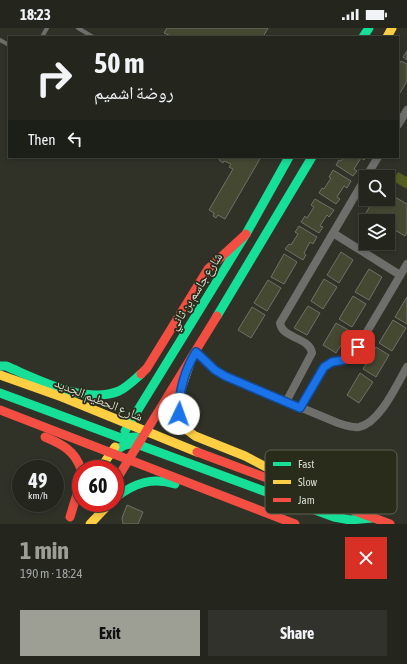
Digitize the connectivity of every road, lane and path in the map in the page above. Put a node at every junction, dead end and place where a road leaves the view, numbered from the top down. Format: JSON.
{"nodes":[{"id":1,"x":78,"y":28,"type":"edge"},
{"id":2,"x":91,"y":36,"type":"edge"},
{"id":3,"x":407,"y":110,"type":"edge"},
{"id":4,"x":399,"y":122,"type":"edge"},
{"id":5,"x":288,"y":158,"type":"edge"},
{"id":6,"x":311,"y":158,"type":"edge"},
{"id":7,"x":377,"y":158,"type":"edge"},
{"id":8,"x":370,"y":170,"type":"edge"},
{"id":9,"x":359,"y":189,"type":"edge"},
{"id":10,"x":246,"y":234,"type":"junction"},
{"id":11,"x":332,"y":234,"type":"junction"},
{"id":12,"x":407,"y":264,"type":"edge"},
{"id":13,"x":400,"y":276,"type":"junction"},
{"id":14,"x":194,"y":355,"type":"junction"},
{"id":15,"x":0,"y":366,"type":"edge"},
{"id":16,"x":407,"y":367,"type":"edge"},
{"id":17,"x":0,"y":375,"type":"edge"},
{"id":18,"x":0,"y":393,"type":"edge"},
{"id":19,"x":286,"y":402,"type":"junction"},
{"id":20,"x":300,"y":408,"type":"junction"},
{"id":21,"x":0,"y":410,"type":"edge"},
{"id":22,"x":0,"y":420,"type":"edge"},
{"id":23,"x":129,"y":425,"type":"junction"},
{"id":24,"x":146,"y":432,"type":"junction"},
{"id":25,"x":120,"y":438,"type":"junction"},
{"id":26,"x":138,"y":444,"type":"junction"},
{"id":27,"x":112,"y":452,"type":"junction"},
{"id":28,"x":130,"y":459,"type":"junction"},
{"id":29,"x":78,"y":460,"type":"edge"},
{"id":30,"x":106,"y":460,"type":"edge"},
{"id":31,"x":265,"y":466,"type":"edge"},
{"id":32,"x":124,"y":468,"type":"edge"},
{"id":33,"x":265,"y":476,"type":"edge"},
{"id":34,"x":265,"y":491,"type":"edge"},
{"id":35,"x":124,"y":492,"type":"edge"},
{"id":36,"x":72,"y":509,"type":"edge"},
{"id":37,"x":74,"y":512,"type":"edge"},
{"id":38,"x":97,"y":512,"type":"edge"},
{"id":39,"x":101,"y":512,"type":"edge"},
{"id":40,"x":265,"y":513,"type":"edge"},
{"id":41,"x":265,"y":513,"type":"edge"},
{"id":42,"x":268,"y":514,"type":"edge"},
{"id":43,"x":326,"y":514,"type":"edge"},
{"id":44,"x":364,"y":514,"type":"edge"},
{"id":45,"x":374,"y":518,"type":"junction"},
{"id":46,"x":68,"y":521,"type":"edge"},
{"id":47,"x":90,"y":524,"type":"edge"},
{"id":48,"x":295,"y":524,"type":"edge"},
{"id":49,"x":390,"y":524,"type":"edge"}],
"edges":[{"from":1,"to":2,"type":"lane"},
{"from":3,"to":4,"type":"street"},
{"from":5,"to":10,"type":"main road","name":"شارع جاسم بن ثاني"},
{"from":6,"to":14,"type":"main road"},
{"from":7,"to":8,"type":"street"},
{"from":9,"to":11,"type":"street"},
{"from":10,"to":15,"type":"main road"},
{"from":10,"to":23,"type":"main road","name":"شارع جاسم بن ثاني"},
{"from":11,"to":13,"type":"street"},
{"from":11,"to":19,"type":"street"},
{"from":12,"to":13,"type":"street"},
{"from":13,"to":20,"type":"street"},
{"from":14,"to":19,"type":"street"},
{"from":14,"to":24,"type":"main road"},
{"from":14,"to":31,"type":"main road"},
{"from":16,"to":20,"type":"street"},
{"from":17,"to":23,"type":"main road","name":"شارع الحطيم الجديد"},
{"from":18,"to":25,"type":"main road"},
{"from":19,"to":20,"type":"street"},
{"from":21,"to":27,"type":"main road"},
{"from":22,"to":29,"type":"main road"},
{"from":23,"to":24,"type":"main road","name":"شارع الحطيم الجديد"},
{"from":23,"to":25,"type":"main road","name":"شارع جاسم بن ثاني"},
{"from":24,"to":25,"type":"main road"},
{"from":24,"to":26,"type":"main road"},
{"from":24,"to":33,"type":"main road","name":"شارع الحطيم الجديد"},
{"from":25,"to":27,"type":"main road","name":"شارع جاسم بن ثاني"},
{"from":26,"to":27,"type":"main road"},
{"from":26,"to":28,"type":"main road"},
{"from":26,"to":34,"type":"main road"},
{"from":27,"to":28,"type":"main road"},
{"from":27,"to":30,"type":"main road"},
{"from":28,"to":32,"type":"main road"},
{"from":28,"to":40,"type":"main road"},
{"from":35,"to":41,"type":"main road"},
{"from":36,"to":46,"type":"main road"},
{"from":37,"to":46,"type":"main road"},
{"from":38,"to":47,"type":"main road"},
{"from":39,"to":47,"type":"main road"},
{"from":42,"to":48,"type":"main road"},
{"from":43,"to":45,"type":"main road"},
{"from":44,"to":45,"type":"main road","name":"شارع الحطيم الجديد"},
{"from":45,"to":49,"type":"main road","name":"شارع الحطيم الجديد"}]}
